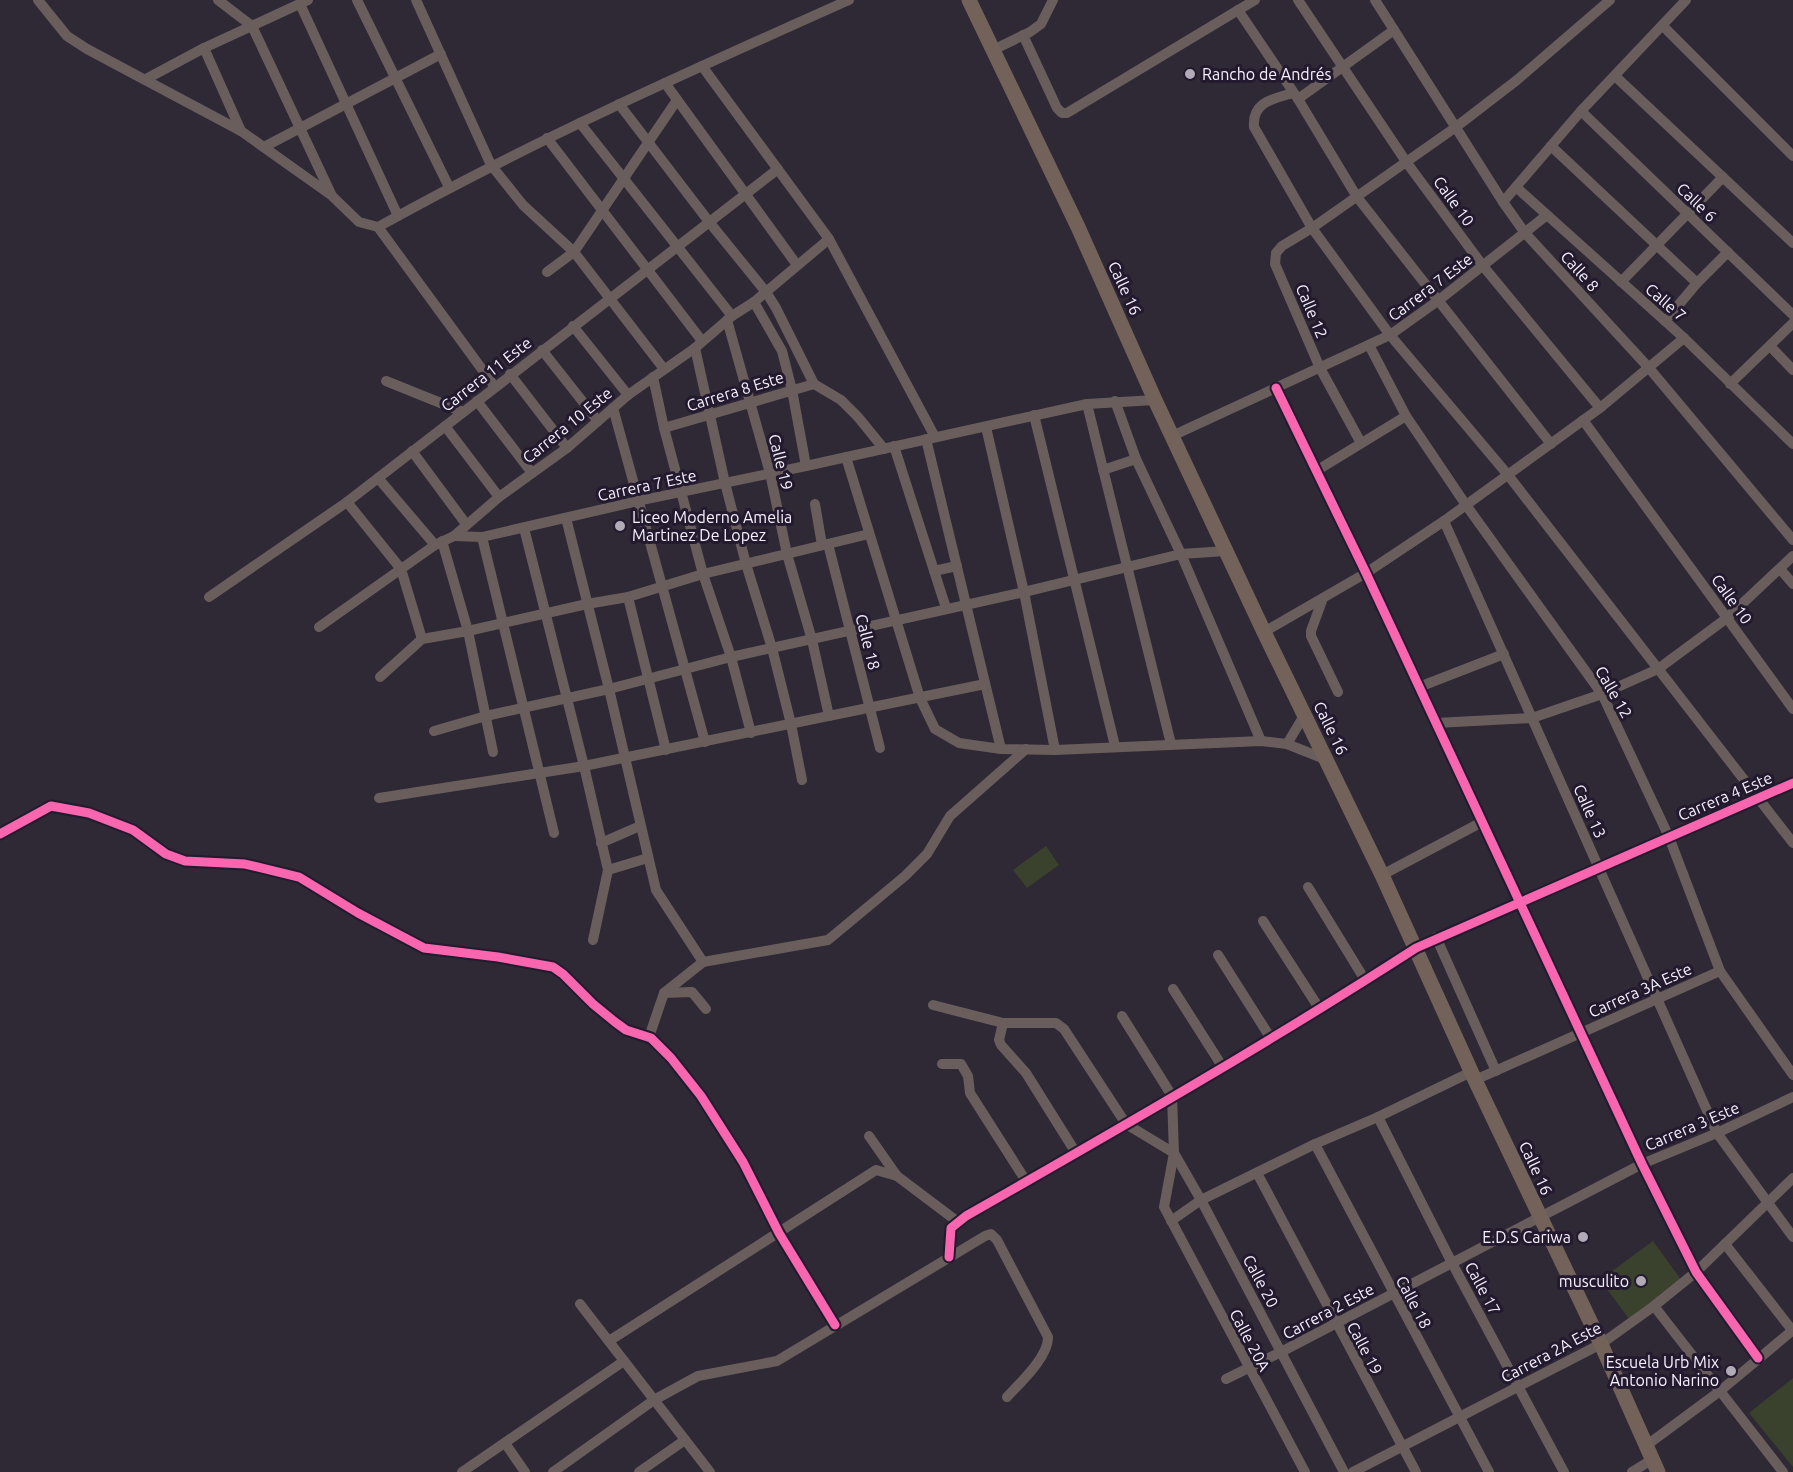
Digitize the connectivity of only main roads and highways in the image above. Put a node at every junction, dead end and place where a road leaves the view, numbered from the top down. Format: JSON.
{"nodes":[{"id":1,"x":969,"y":0,"type":"edge"},
{"id":2,"x":1652,"y":1459,"type":"edge"}],
"edges":[{"from":1,"to":2,"type":"highway","name":"Calle 16"}]}
